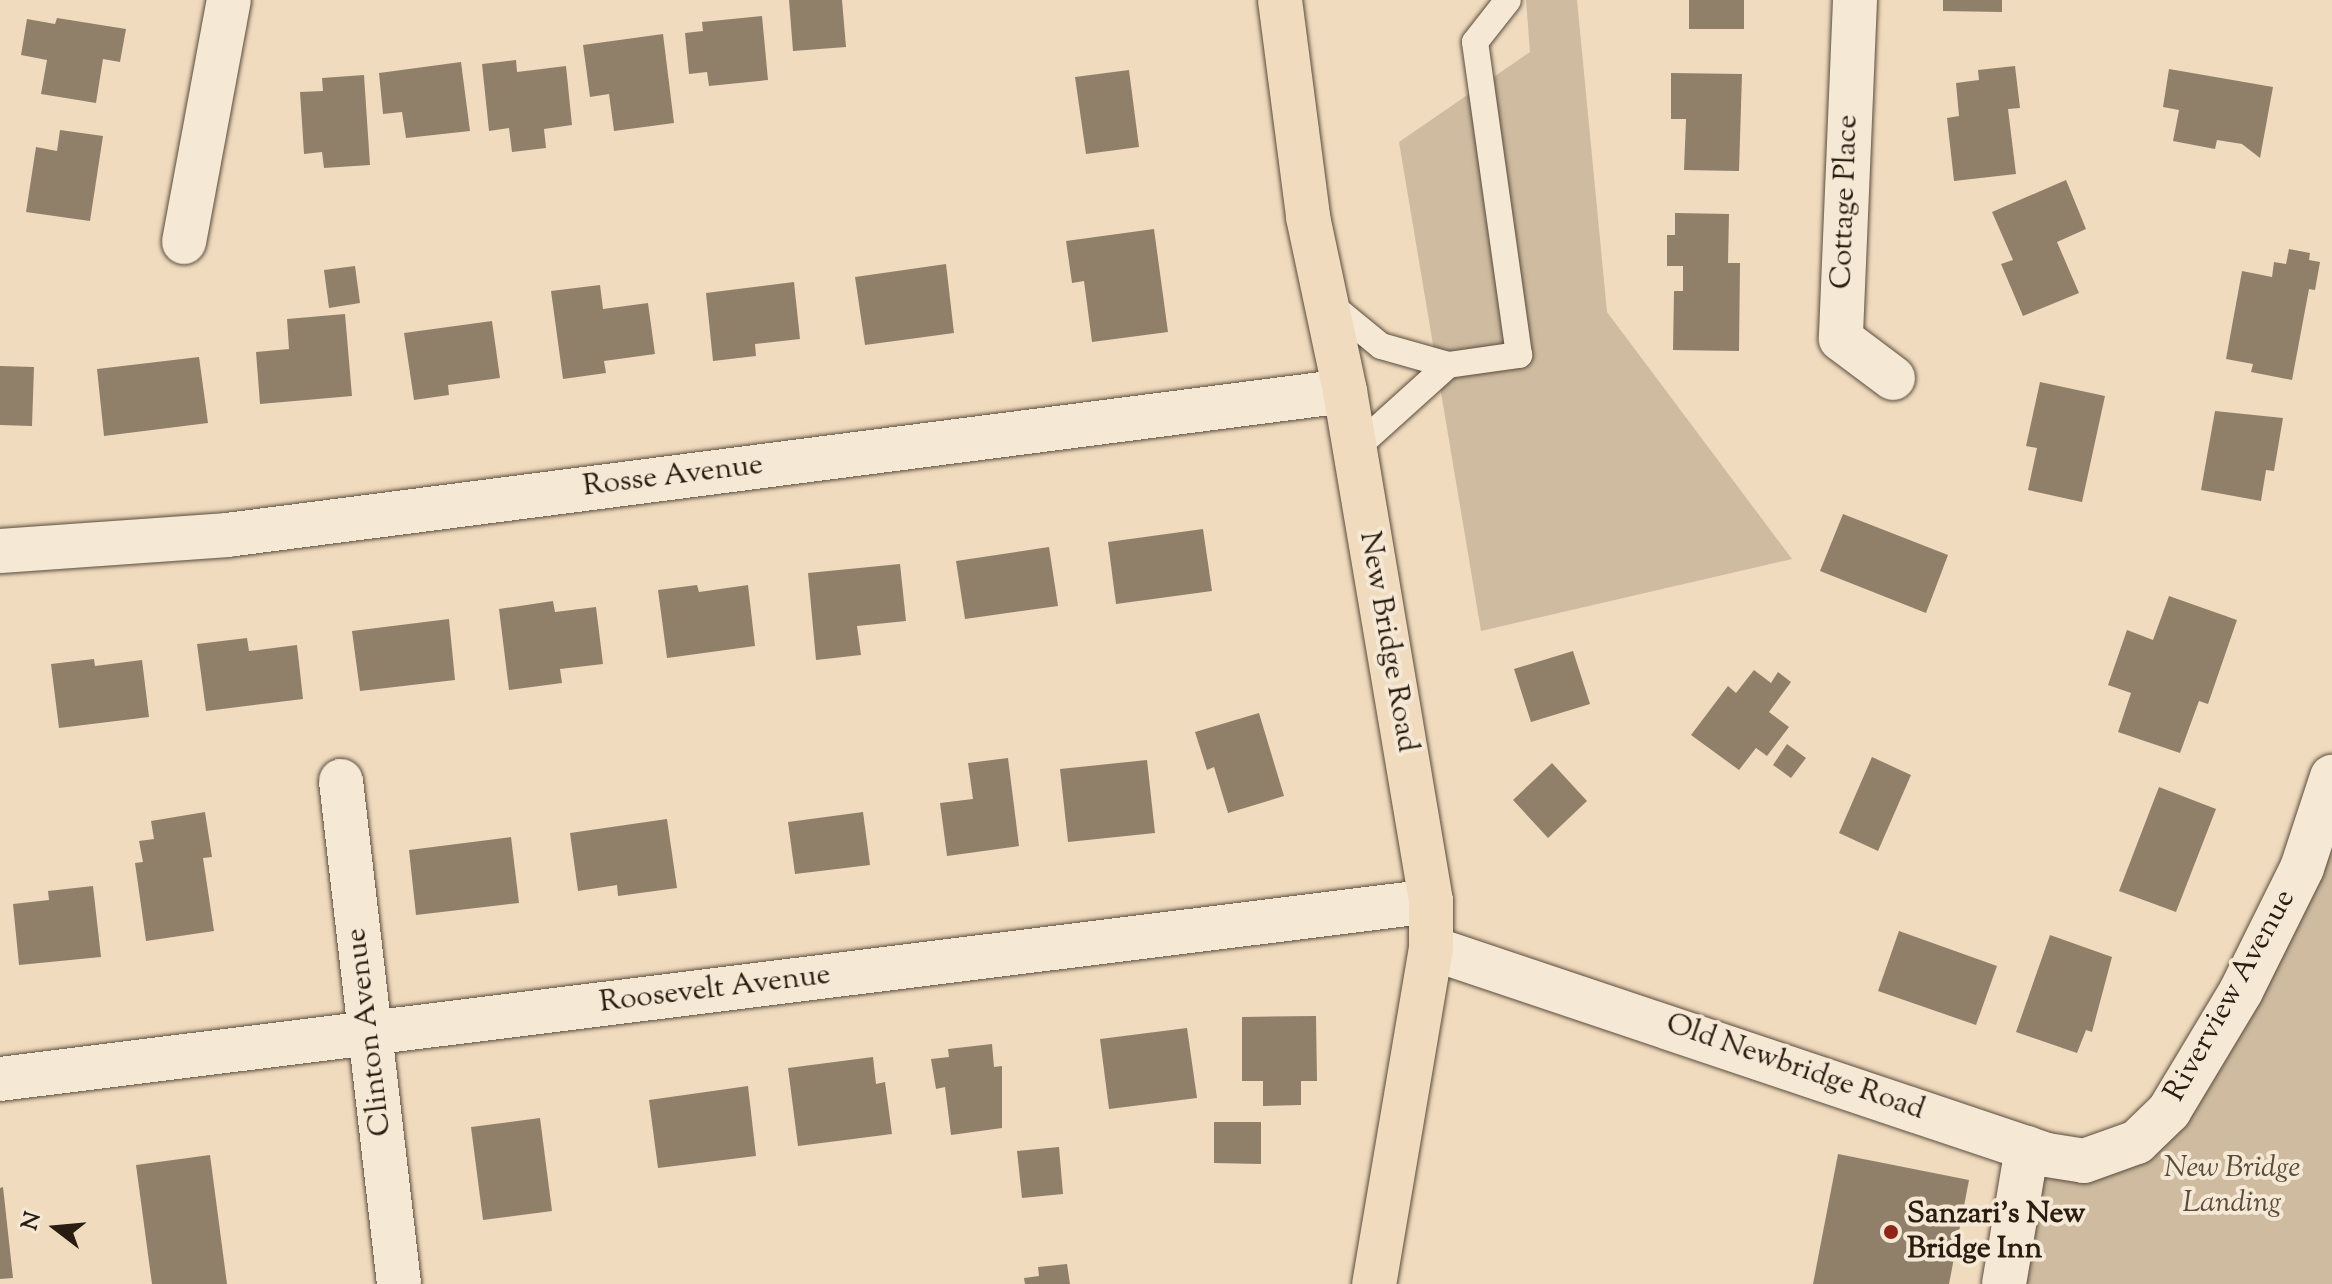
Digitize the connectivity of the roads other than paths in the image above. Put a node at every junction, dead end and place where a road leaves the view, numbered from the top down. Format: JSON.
{"nodes":[{"id":1,"x":229,"y":0,"type":"edge"},
{"id":2,"x":1280,"y":0,"type":"edge"},
{"id":3,"x":1508,"y":0,"type":"edge"},
{"id":4,"x":1855,"y":0,"type":"edge"},
{"id":5,"x":184,"y":242,"type":"dead end"},
{"id":6,"x":1326,"y":301,"type":"junction"},
{"id":7,"x":1448,"y":365,"type":"junction"},
{"id":8,"x":1893,"y":378,"type":"dead end"},
{"id":9,"x":1345,"y":391,"type":"junction"},
{"id":10,"x":1355,"y":449,"type":"junction"},
{"id":11,"x":0,"y":551,"type":"edge"},
{"id":12,"x":2332,"y":777,"type":"edge"},
{"id":13,"x":341,"y":781,"type":"dead end"},
{"id":14,"x":1431,"y":901,"type":"junction"},
{"id":15,"x":1431,"y":948,"type":"junction"},
{"id":16,"x":370,"y":1033,"type":"junction"},
{"id":17,"x":0,"y":1079,"type":"edge"},
{"id":18,"x":2027,"y":1148,"type":"junction"},
{"id":19,"x":399,"y":1284,"type":"edge"},
{"id":20,"x":1374,"y":1284,"type":"edge"},
{"id":21,"x":2004,"y":1284,"type":"edge"}],
"edges":[{"from":1,"to":5,"type":"street"},
{"from":2,"to":6,"type":"main road","name":"New Bridge Road"},
{"from":3,"to":7,"type":"lane"},
{"from":4,"to":8,"type":"street","name":"Cottage Place"},
{"from":6,"to":7,"type":"lane"},
{"from":6,"to":9,"type":"main road","name":"New Bridge Road"},
{"from":7,"to":10,"type":"lane"},
{"from":9,"to":10,"type":"main road","name":"New Bridge Road"},
{"from":9,"to":11,"type":"street","name":"Rosse Avenue"},
{"from":10,"to":14,"type":"main road","name":"New Bridge Road"},
{"from":12,"to":18,"type":"street","name":"Riverview Avenue"},
{"from":13,"to":16,"type":"street","name":"Clinton Avenue"},
{"from":14,"to":15,"type":"main road","name":"New Bridge Road"},
{"from":14,"to":16,"type":"street","name":"Roosevelt Avenue"},
{"from":15,"to":18,"type":"street","name":"Old Newbridge Road"},
{"from":15,"to":20,"type":"main road","name":"New Bridge Road"},
{"from":16,"to":17,"type":"street","name":"Roosevelt Avenue"},
{"from":16,"to":19,"type":"street","name":"Clinton Avenue"},
{"from":18,"to":21,"type":"street"}]}
